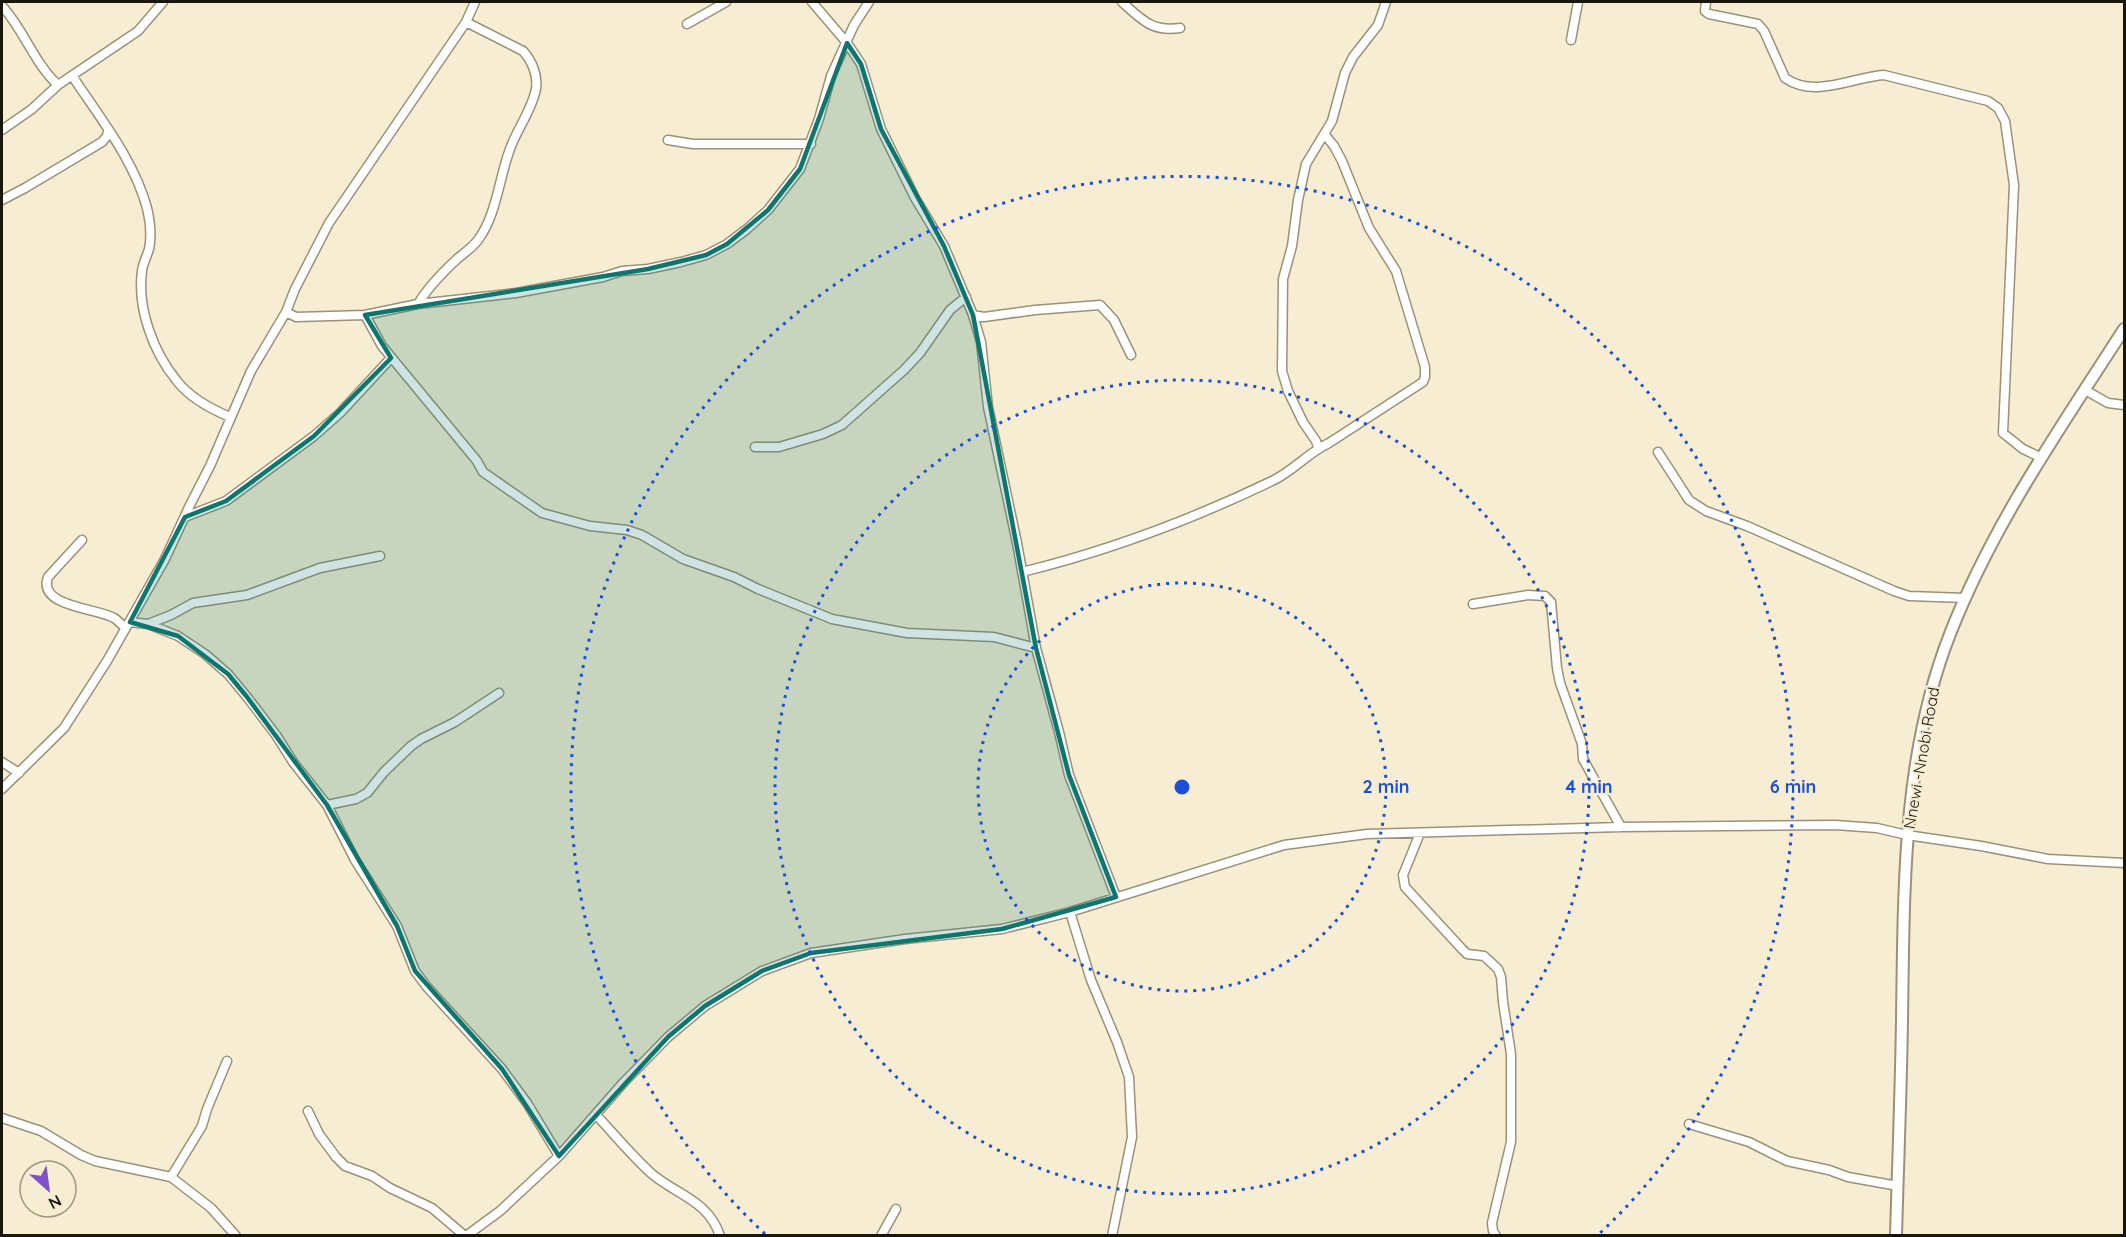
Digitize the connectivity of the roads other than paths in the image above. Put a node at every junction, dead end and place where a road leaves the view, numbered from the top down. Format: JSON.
{"nodes":[{"id":1,"x":163,"y":2,"type":"edge"},
{"id":2,"x":475,"y":2,"type":"edge"},
{"id":3,"x":726,"y":2,"type":"edge"},
{"id":4,"x":812,"y":2,"type":"edge"},
{"id":5,"x":868,"y":2,"type":"edge"},
{"id":6,"x":1122,"y":2,"type":"edge"},
{"id":7,"x":1386,"y":2,"type":"edge"},
{"id":8,"x":1578,"y":2,"type":"edge"},
{"id":9,"x":1706,"y":2,"type":"edge"},
{"id":10,"x":2,"y":6,"type":"edge"},
{"id":11,"x":466,"y":22,"type":"junction"},
{"id":12,"x":687,"y":24,"type":"dead end"},
{"id":13,"x":1180,"y":28,"type":"dead end"},
{"id":14,"x":1571,"y":40,"type":"dead end"},
{"id":15,"x":847,"y":43,"type":"junction"},
{"id":16,"x":73,"y":77,"type":"junction"},
{"id":17,"x":58,"y":85,"type":"junction"},
{"id":18,"x":2,"y":130,"type":"edge"},
{"id":19,"x":108,"y":131,"type":"junction"},
{"id":20,"x":1325,"y":135,"type":"junction"},
{"id":21,"x":668,"y":140,"type":"dead end"},
{"id":22,"x":811,"y":144,"type":"junction"},
{"id":23,"x":2,"y":200,"type":"edge"},
{"id":24,"x":966,"y":297,"type":"junction"},
{"id":25,"x":418,"y":304,"type":"junction"},
{"id":26,"x":286,"y":312,"type":"junction"},
{"id":27,"x":365,"y":315,"type":"junction"},
{"id":28,"x":973,"y":315,"type":"junction"},
{"id":29,"x":2124,"y":329,"type":"edge"},
{"id":30,"x":1131,"y":355,"type":"dead end"},
{"id":31,"x":391,"y":358,"type":"junction"},
{"id":32,"x":2085,"y":390,"type":"junction"},
{"id":33,"x":2124,"y":405,"type":"edge"},
{"id":34,"x":230,"y":417,"type":"junction"},
{"id":35,"x":755,"y":447,"type":"dead end"},
{"id":36,"x":1318,"y":447,"type":"junction"},
{"id":37,"x":1658,"y":452,"type":"dead end"},
{"id":38,"x":2042,"y":458,"type":"junction"},
{"id":39,"x":184,"y":517,"type":"junction"},
{"id":40,"x":82,"y":540,"type":"dead end"},
{"id":41,"x":380,"y":556,"type":"dead end"},
{"id":42,"x":1022,"y":572,"type":"junction"},
{"id":43,"x":1965,"y":598,"type":"junction"},
{"id":44,"x":1473,"y":604,"type":"dead end"},
{"id":45,"x":148,"y":624,"type":"junction"},
{"id":46,"x":127,"y":625,"type":"junction"},
{"id":47,"x":1036,"y":648,"type":"junction"},
{"id":48,"x":499,"y":693,"type":"dead end"},
{"id":49,"x":2,"y":762,"type":"edge"},
{"id":50,"x":19,"y":773,"type":"junction"},
{"id":51,"x":2,"y":789,"type":"edge"},
{"id":52,"x":327,"y":806,"type":"junction"},
{"id":53,"x":1621,"y":827,"type":"junction"},
{"id":54,"x":1420,"y":833,"type":"junction"},
{"id":55,"x":1907,"y":835,"type":"junction"},
{"id":56,"x":2124,"y":863,"type":"edge"},
{"id":57,"x":1116,"y":897,"type":"junction"},
{"id":58,"x":1070,"y":912,"type":"junction"},
{"id":59,"x":227,"y":1061,"type":"dead end"},
{"id":60,"x":308,"y":1111,"type":"dead end"},
{"id":61,"x":597,"y":1116,"type":"junction"},
{"id":62,"x":2,"y":1118,"type":"edge"},
{"id":63,"x":1689,"y":1124,"type":"dead end"},
{"id":64,"x":559,"y":1156,"type":"junction"},
{"id":65,"x":171,"y":1177,"type":"junction"},
{"id":66,"x":1898,"y":1186,"type":"junction"},
{"id":67,"x":896,"y":1209,"type":"dead end"},
{"id":68,"x":236,"y":1236,"type":"edge"},
{"id":69,"x":465,"y":1236,"type":"edge"},
{"id":70,"x":720,"y":1236,"type":"edge"},
{"id":71,"x":881,"y":1236,"type":"edge"},
{"id":72,"x":1113,"y":1236,"type":"edge"},
{"id":73,"x":1496,"y":1236,"type":"edge"},
{"id":74,"x":1896,"y":1236,"type":"edge"}],
"edges":[{"from":1,"to":16,"type":"street"},
{"from":2,"to":11,"type":"street"},
{"from":3,"to":12,"type":"street"},
{"from":4,"to":15,"type":"street"},
{"from":5,"to":15,"type":"street"},
{"from":6,"to":13,"type":"street"},
{"from":7,"to":20,"type":"street"},
{"from":8,"to":14,"type":"street"},
{"from":9,"to":38,"type":"street"},
{"from":10,"to":17,"type":"street"},
{"from":11,"to":25,"type":"street"},
{"from":11,"to":26,"type":"street"},
{"from":15,"to":22,"type":"street"},
{"from":15,"to":24,"type":"street"},
{"from":16,"to":17,"type":"street"},
{"from":16,"to":19,"type":"street"},
{"from":17,"to":18,"type":"street"},
{"from":19,"to":23,"type":"street"},
{"from":19,"to":34,"type":"street"},
{"from":20,"to":36,"type":"street"},
{"from":20,"to":36,"type":"street"},
{"from":21,"to":22,"type":"street"},
{"from":22,"to":25,"type":"street"},
{"from":24,"to":28,"type":"street"},
{"from":24,"to":35,"type":"street"},
{"from":25,"to":27,"type":"street"},
{"from":26,"to":27,"type":"street"},
{"from":26,"to":34,"type":"street"},
{"from":27,"to":31,"type":"street"},
{"from":28,"to":30,"type":"street"},
{"from":28,"to":42,"type":"street"},
{"from":29,"to":32,"type":"main road","name":"Nnewi -Nnobi Road"},
{"from":31,"to":39,"type":"street"},
{"from":31,"to":47,"type":"street"},
{"from":32,"to":33,"type":"street"},
{"from":32,"to":38,"type":"main road","name":"Nnewi -Nnobi Road"},
{"from":34,"to":39,"type":"street"},
{"from":36,"to":42,"type":"street"},
{"from":37,"to":43,"type":"street"},
{"from":38,"to":43,"type":"main road","name":"Nnewi -Nnobi Road"},
{"from":39,"to":46,"type":"street"},
{"from":40,"to":46,"type":"street"},
{"from":41,"to":45,"type":"street"},
{"from":42,"to":47,"type":"street"},
{"from":43,"to":55,"type":"main road","name":"Nnewi -Nnobi Road"},
{"from":44,"to":53,"type":"street"},
{"from":45,"to":46,"type":"street"},
{"from":45,"to":52,"type":"street"},
{"from":46,"to":50,"type":"street"},
{"from":47,"to":57,"type":"street"},
{"from":48,"to":52,"type":"street"},
{"from":49,"to":50,"type":"street"},
{"from":50,"to":51,"type":"street"},
{"from":52,"to":64,"type":"street"},
{"from":53,"to":54,"type":"street"},
{"from":53,"to":55,"type":"street"},
{"from":54,"to":57,"type":"street"},
{"from":54,"to":73,"type":"street"},
{"from":55,"to":56,"type":"street"},
{"from":55,"to":66,"type":"main road","name":"Nnewi -Nnobi Road"},
{"from":57,"to":58,"type":"street"},
{"from":58,"to":61,"type":"street"},
{"from":58,"to":72,"type":"street"},
{"from":59,"to":65,"type":"street"},
{"from":60,"to":69,"type":"street"},
{"from":61,"to":64,"type":"street"},
{"from":61,"to":70,"type":"street"},
{"from":62,"to":65,"type":"street"},
{"from":63,"to":66,"type":"street"},
{"from":64,"to":69,"type":"street"},
{"from":65,"to":68,"type":"street"},
{"from":66,"to":74,"type":"main road","name":"Nnewi -Nnobi Road"},
{"from":67,"to":71,"type":"street"}]}
